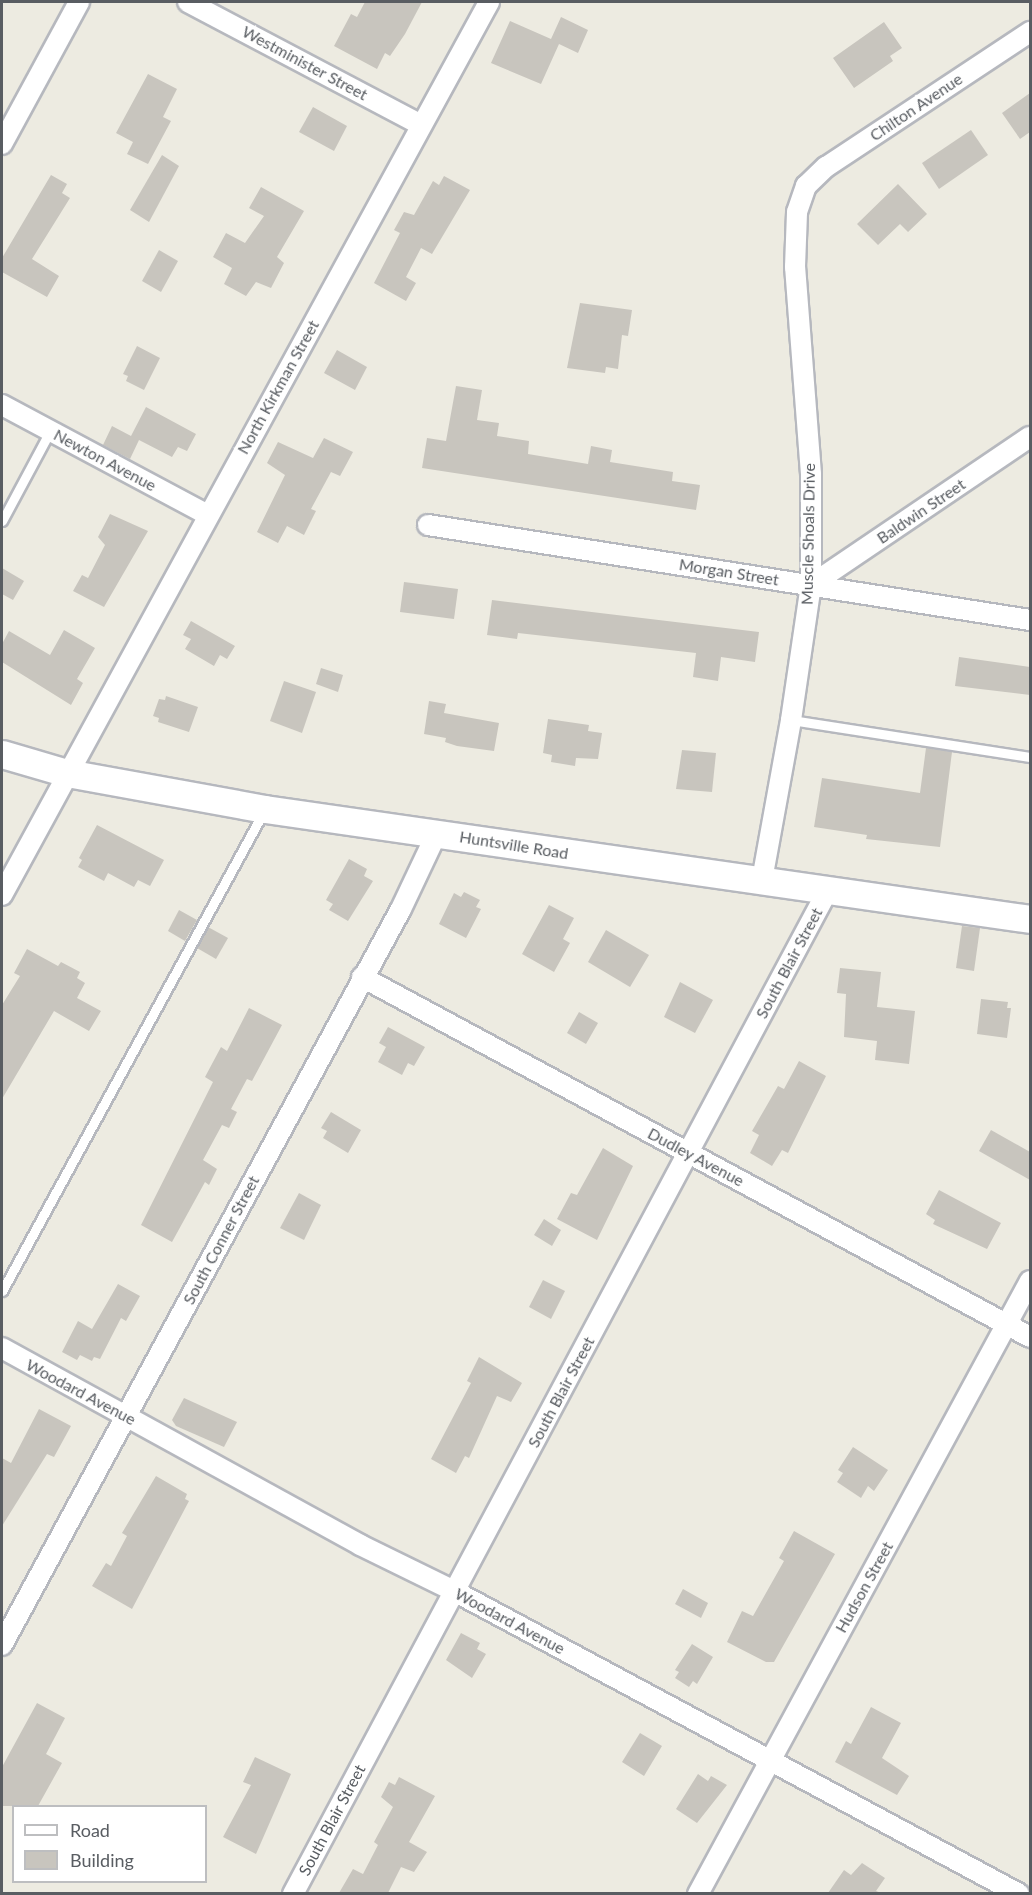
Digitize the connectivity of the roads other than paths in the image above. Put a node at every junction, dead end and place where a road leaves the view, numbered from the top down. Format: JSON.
{"nodes":[{"id":1,"x":79,"y":2,"type":"edge"},
{"id":2,"x":188,"y":2,"type":"edge"},
{"id":3,"x":489,"y":2,"type":"edge"},
{"id":4,"x":1030,"y":32,"type":"edge"},
{"id":5,"x":421,"y":125,"type":"junction"},
{"id":6,"x":2,"y":144,"type":"edge"},
{"id":7,"x":806,"y":186,"type":"joint"},
{"id":8,"x":2,"y":405,"type":"edge"},
{"id":9,"x":50,"y":431,"type":"junction"},
{"id":10,"x":1030,"y":437,"type":"edge"},
{"id":11,"x":208,"y":515,"type":"junction"},
{"id":12,"x":2,"y":521,"type":"edge"},
{"id":13,"x":428,"y":525,"type":"dead end"},
{"id":14,"x":811,"y":585,"type":"junction"},
{"id":15,"x":1030,"y":620,"type":"edge"},
{"id":16,"x":791,"y":720,"type":"junction"},
{"id":17,"x":2,"y":754,"type":"edge"},
{"id":18,"x":1030,"y":757,"type":"edge"},
{"id":19,"x":68,"y":772,"type":"junction"},
{"id":20,"x":265,"y":809,"type":"junction"},
{"id":21,"x":437,"y":833,"type":"junction"},
{"id":22,"x":762,"y":880,"type":"junction"},
{"id":23,"x":828,"y":890,"type":"junction"},
{"id":24,"x":2,"y":896,"type":"edge"},
{"id":25,"x":1030,"y":919,"type":"edge"},
{"id":26,"x":362,"y":977,"type":"junction"},
{"id":27,"x":688,"y":1152,"type":"junction"},
{"id":28,"x":1030,"y":1281,"type":"edge"},
{"id":29,"x":2,"y":1291,"type":"edge"},
{"id":30,"x":1007,"y":1324,"type":"junction"},
{"id":31,"x":1030,"y":1337,"type":"edge"},
{"id":32,"x":2,"y":1348,"type":"edge"},
{"id":33,"x":128,"y":1416,"type":"junction"},
{"id":34,"x":454,"y":1591,"type":"junction"},
{"id":35,"x":2,"y":1645,"type":"edge"},
{"id":36,"x":769,"y":1763,"type":"junction"},
{"id":37,"x":293,"y":1893,"type":"edge"},
{"id":38,"x":698,"y":1893,"type":"edge"},
{"id":39,"x":1018,"y":1893,"type":"edge"}],
"edges":[{"from":1,"to":6,"type":"street"},
{"from":2,"to":5,"type":"street","name":"Westminister Street"},
{"from":3,"to":5,"type":"street","name":"North Kirkman Street"},
{"from":4,"to":7,"type":"street","name":"Chilton Avenue"},
{"from":5,"to":11,"type":"street","name":"North Kirkman Street"},
{"from":7,"to":14,"type":"street","name":"Muscle Shoals Drive"},
{"from":8,"to":9,"type":"street","name":"Newton Avenue"},
{"from":9,"to":11,"type":"street","name":"Newton Avenue"},
{"from":9,"to":12,"type":"lane"},
{"from":10,"to":14,"type":"street","name":"Baldwin Street"},
{"from":11,"to":19,"type":"street","name":"North Kirkman Street"},
{"from":13,"to":14,"type":"street","name":"Morgan Street"},
{"from":14,"to":15,"type":"street","name":"Morgan Street"},
{"from":14,"to":16,"type":"street","name":"Muscle Shoals Drive"},
{"from":16,"to":18,"type":"lane"},
{"from":16,"to":22,"type":"street","name":"Muscle Shoals Drive"},
{"from":17,"to":19,"type":"main road","name":"Huntsville Road"},
{"from":19,"to":20,"type":"main road","name":"Huntsville Road"},
{"from":19,"to":24,"type":"street","name":"North Kirkman Street"},
{"from":20,"to":21,"type":"main road","name":"Huntsville Road"},
{"from":20,"to":29,"type":"lane"},
{"from":21,"to":22,"type":"main road","name":"Huntsville Road"},
{"from":21,"to":26,"type":"street","name":"South Conner Street"},
{"from":22,"to":23,"type":"main road","name":"Huntsville Road"},
{"from":23,"to":25,"type":"main road","name":"Huntsville Road"},
{"from":23,"to":27,"type":"street","name":"South Blair Street"},
{"from":26,"to":27,"type":"street","name":"Dudley Avenue"},
{"from":26,"to":33,"type":"street","name":"South Conner Street"},
{"from":27,"to":30,"type":"street","name":"Dudley Avenue"},
{"from":27,"to":34,"type":"street","name":"South Blair Street"},
{"from":28,"to":30,"type":"street","name":"Hudson Street"},
{"from":30,"to":31,"type":"street","name":"Dudley Avenue"},
{"from":30,"to":36,"type":"street","name":"Hudson Street"},
{"from":32,"to":33,"type":"street","name":"Woodard Avenue"},
{"from":33,"to":34,"type":"street","name":"Woodard Avenue"},
{"from":33,"to":35,"type":"street","name":"South Conner Street"},
{"from":34,"to":36,"type":"street","name":"Woodard Avenue"},
{"from":34,"to":37,"type":"street","name":"South Blair Street"},
{"from":36,"to":38,"type":"street","name":"Hudson Street"},
{"from":36,"to":39,"type":"street","name":"Woodard Avenue"}]}
